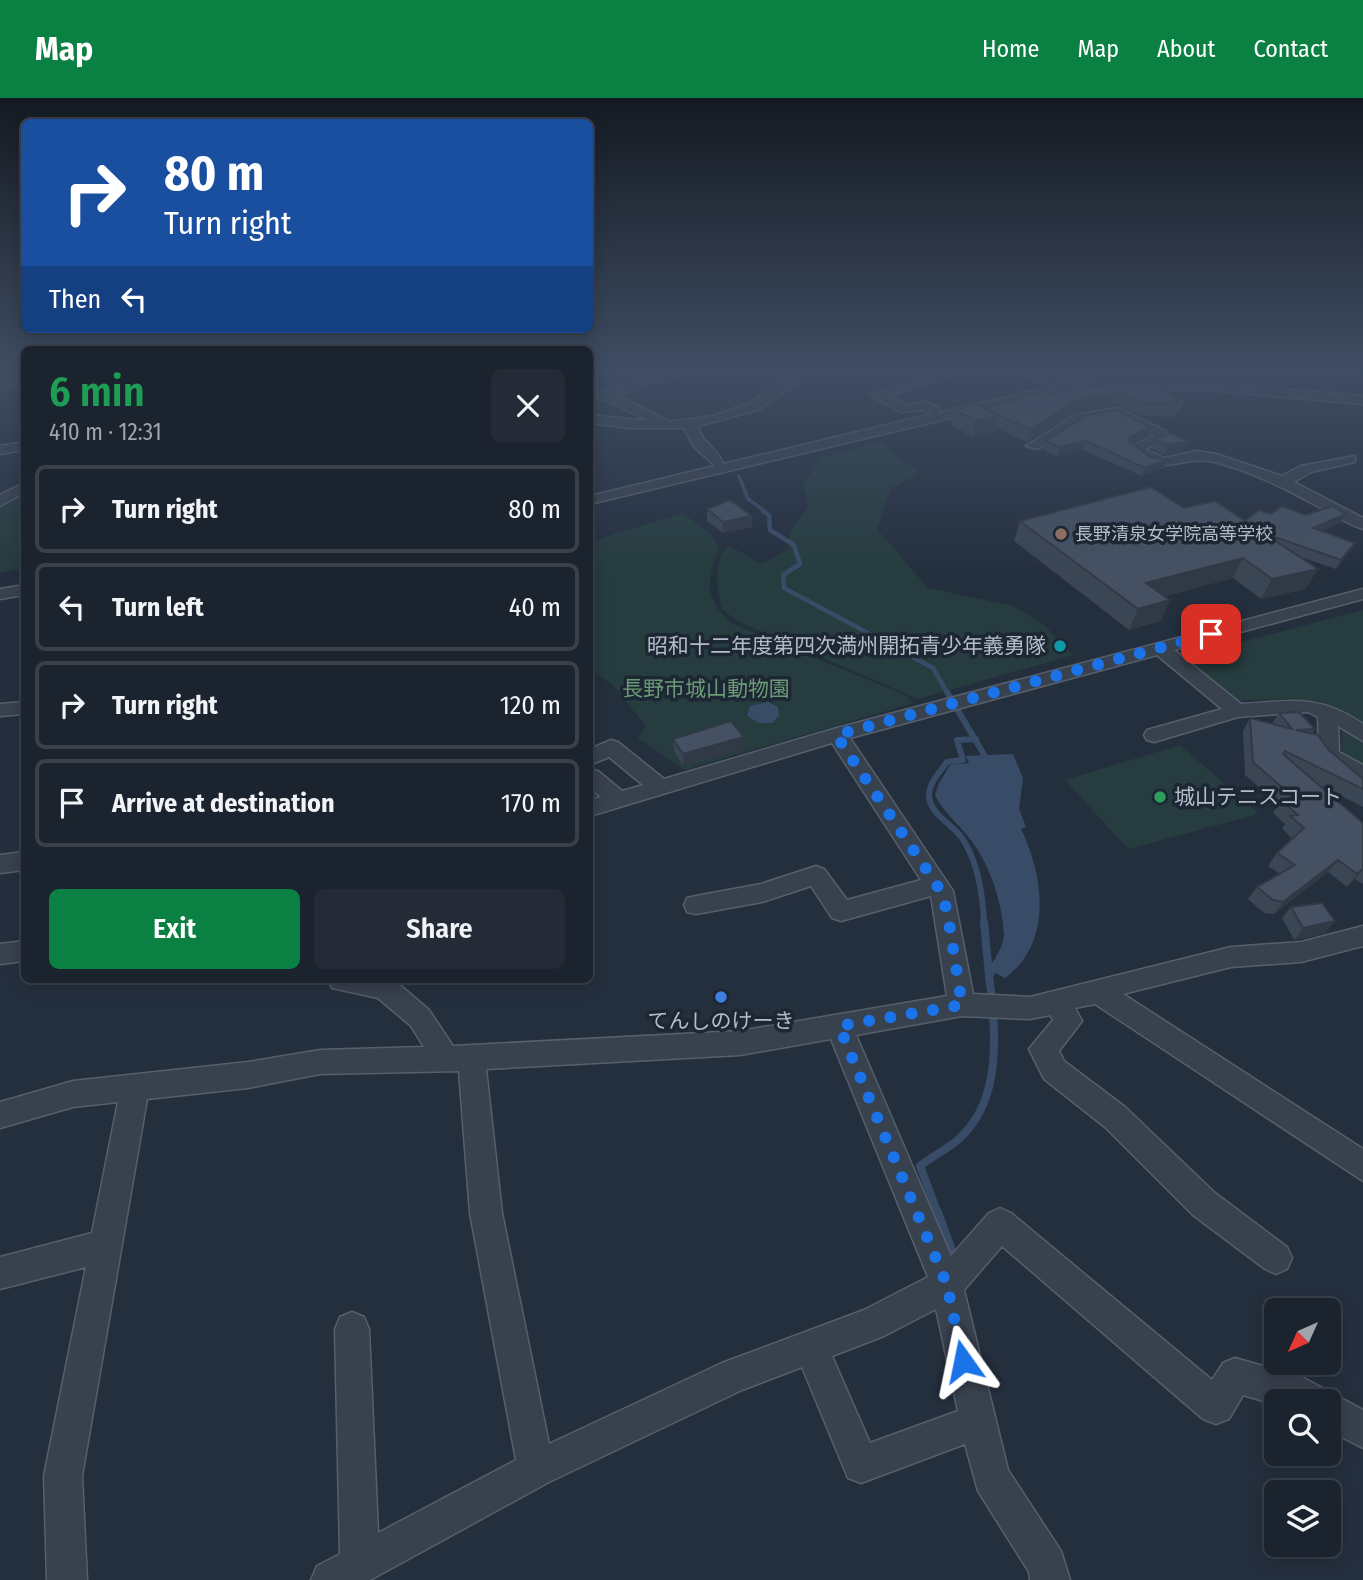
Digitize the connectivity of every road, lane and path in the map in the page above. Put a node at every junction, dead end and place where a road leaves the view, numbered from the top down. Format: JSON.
{"nodes":[{"id":1,"x":696,"y":437,"type":"edge"},
{"id":2,"x":825,"y":437,"type":"edge"},
{"id":3,"x":847,"y":437,"type":"edge"},
{"id":4,"x":1048,"y":437,"type":"edge"},
{"id":5,"x":1160,"y":437,"type":"edge"},
{"id":6,"x":21,"y":446,"type":"edge"},
{"id":7,"x":1033,"y":446,"type":"dead end"},
{"id":8,"x":0,"y":450,"type":"edge"},
{"id":9,"x":1350,"y":460,"type":"dead end"},
{"id":10,"x":717,"y":463,"type":"junction"},
{"id":11,"x":1283,"y":482,"type":"junction"},
{"id":12,"x":21,"y":489,"type":"edge"},
{"id":13,"x":593,"y":492,"type":"edge"},
{"id":14,"x":593,"y":499,"type":"edge"},
{"id":15,"x":0,"y":500,"type":"edge"},
{"id":16,"x":1363,"y":524,"type":"edge"},
{"id":17,"x":21,"y":590,"type":"edge"},
{"id":18,"x":0,"y":594,"type":"edge"},
{"id":19,"x":1363,"y":594,"type":"edge"},
{"id":20,"x":1160,"y":648,"type":"junction"},
{"id":21,"x":21,"y":708,"type":"edge"},
{"id":22,"x":0,"y":710,"type":"edge"},
{"id":23,"x":1237,"y":711,"type":"junction"},
{"id":24,"x":1328,"y":714,"type":"junction"},
{"id":25,"x":1363,"y":734,"type":"edge"},
{"id":26,"x":836,"y":735,"type":"junction"},
{"id":27,"x":1154,"y":735,"type":"dead end"},
{"id":28,"x":593,"y":756,"type":"edge"},
{"id":29,"x":1363,"y":774,"type":"edge"},
{"id":30,"x":593,"y":779,"type":"edge"},
{"id":31,"x":667,"y":785,"type":"junction"},
{"id":32,"x":618,"y":800,"type":"junction"},
{"id":33,"x":593,"y":807,"type":"edge"},
{"id":34,"x":21,"y":861,"type":"edge"},
{"id":35,"x":0,"y":864,"type":"edge"},
{"id":36,"x":937,"y":885,"type":"junction"},
{"id":37,"x":696,"y":905,"type":"dead end"},
{"id":38,"x":1362,"y":939,"type":"edge"},
{"id":39,"x":21,"y":951,"type":"edge"},
{"id":40,"x":0,"y":954,"type":"edge"},
{"id":41,"x":358,"y":983,"type":"edge"},
{"id":42,"x":1098,"y":992,"type":"junction"},
{"id":43,"x":1056,"y":1002,"type":"junction"},
{"id":44,"x":962,"y":1005,"type":"junction"},
{"id":45,"x":839,"y":1026,"type":"junction"},
{"id":46,"x":459,"y":1057,"type":"junction"},
{"id":47,"x":135,"y":1087,"type":"junction"},
{"id":48,"x":0,"y":1115,"type":"edge"},
{"id":49,"x":1363,"y":1166,"type":"edge"},
{"id":50,"x":105,"y":1246,"type":"junction"},
{"id":51,"x":1276,"y":1258,"type":"dead end"},
{"id":52,"x":0,"y":1273,"type":"edge"},
{"id":53,"x":947,"y":1285,"type":"junction"},
{"id":54,"x":352,"y":1329,"type":"dead end"},
{"id":55,"x":811,"y":1347,"type":"junction"},
{"id":56,"x":1283,"y":1389,"type":"edge"},
{"id":57,"x":1341,"y":1417,"type":"edge"},
{"id":58,"x":976,"y":1422,"type":"junction"},
{"id":59,"x":1363,"y":1430,"type":"edge"},
{"id":60,"x":536,"y":1469,"type":"junction"},
{"id":61,"x":345,"y":1572,"type":"edge"},
{"id":62,"x":67,"y":1580,"type":"edge"},
{"id":63,"x":1050,"y":1580,"type":"edge"}],
"edges":[{"from":1,"to":10,"type":"street"},
{"from":2,"to":10,"type":"street"},
{"from":3,"to":14,"type":"street"},
{"from":4,"to":7,"type":"street"},
{"from":5,"to":11,"type":"street"},
{"from":6,"to":8,"type":"street"},
{"from":9,"to":11,"type":"street"},
{"from":10,"to":13,"type":"street"},
{"from":11,"to":16,"type":"street"},
{"from":12,"to":15,"type":"street"},
{"from":17,"to":18,"type":"street"},
{"from":19,"to":20,"type":"street"},
{"from":20,"to":23,"type":"street"},
{"from":20,"to":26,"type":"street"},
{"from":21,"to":22,"type":"street"},
{"from":23,"to":24,"type":"street"},
{"from":23,"to":27,"type":"street"},
{"from":24,"to":25,"type":"street"},
{"from":24,"to":29,"type":"street"},
{"from":26,"to":31,"type":"street"},
{"from":26,"to":36,"type":"street"},
{"from":28,"to":31,"type":"street"},
{"from":30,"to":32,"type":"street"},
{"from":31,"to":32,"type":"street"},
{"from":32,"to":33,"type":"street"},
{"from":34,"to":35,"type":"street"},
{"from":36,"to":37,"type":"street"},
{"from":36,"to":44,"type":"street"},
{"from":38,"to":42,"type":"street"},
{"from":39,"to":40,"type":"street"},
{"from":41,"to":46,"type":"street"},
{"from":42,"to":43,"type":"street"},
{"from":42,"to":49,"type":"street"},
{"from":43,"to":44,"type":"street"},
{"from":43,"to":51,"type":"street"},
{"from":44,"to":45,"type":"street"},
{"from":45,"to":46,"type":"street"},
{"from":45,"to":53,"type":"street"},
{"from":46,"to":47,"type":"street"},
{"from":46,"to":60,"type":"street"},
{"from":47,"to":48,"type":"street"},
{"from":47,"to":50,"type":"street"},
{"from":50,"to":52,"type":"street"},
{"from":50,"to":62,"type":"street"},
{"from":53,"to":55,"type":"street"},
{"from":53,"to":56,"type":"street"},
{"from":53,"to":58,"type":"street"},
{"from":54,"to":61,"type":"street"},
{"from":55,"to":58,"type":"street"},
{"from":55,"to":60,"type":"street"},
{"from":57,"to":59,"type":"street"},
{"from":58,"to":63,"type":"street"},
{"from":60,"to":61,"type":"street"}]}
